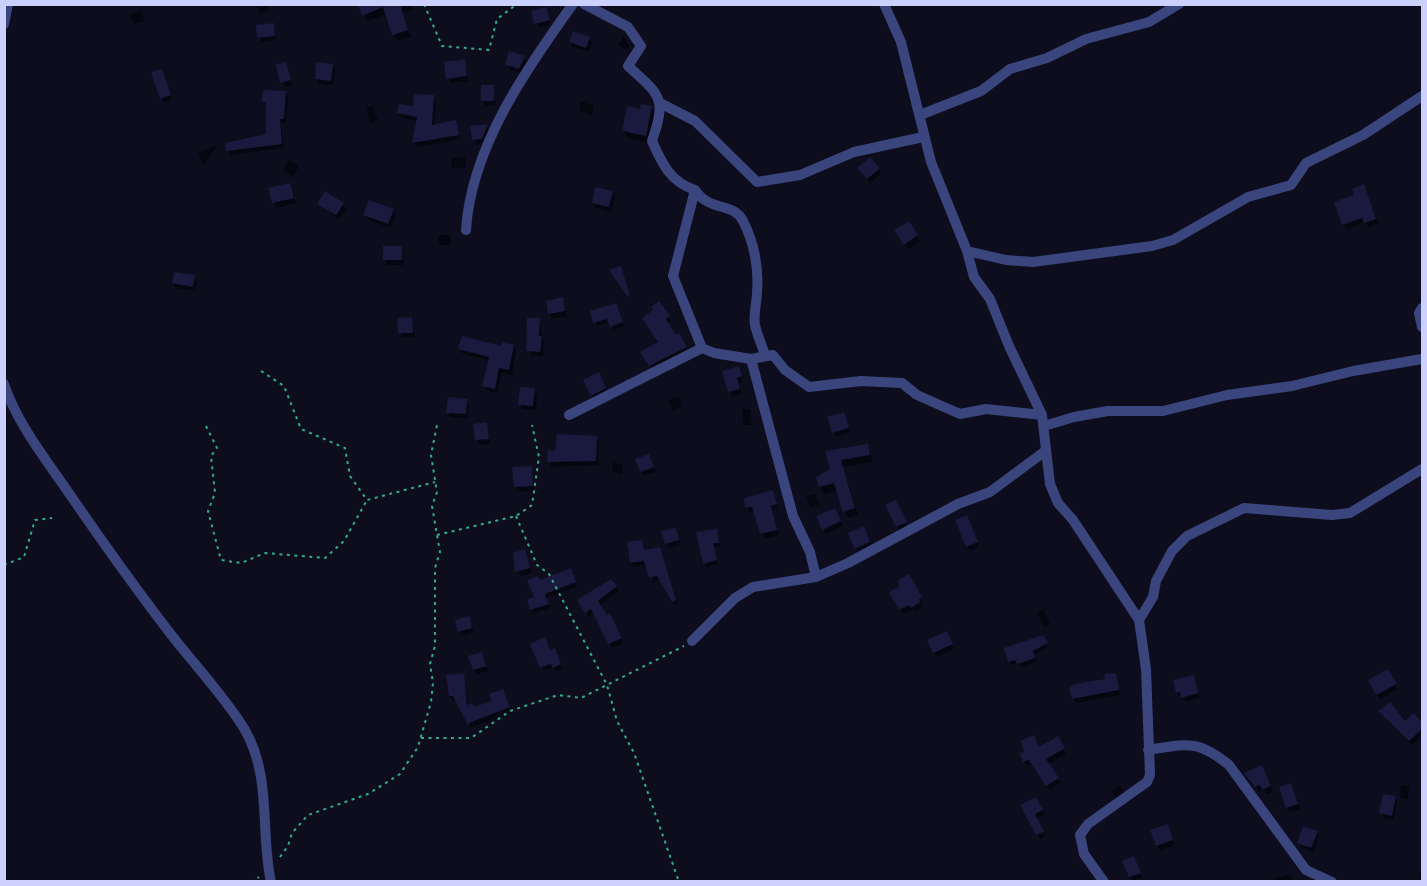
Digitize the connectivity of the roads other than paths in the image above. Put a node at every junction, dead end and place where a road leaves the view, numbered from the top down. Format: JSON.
{"nodes":[{"id":1,"x":8,"y":4,"type":"edge"},
{"id":2,"x":573,"y":4,"type":"edge"},
{"id":3,"x":584,"y":4,"type":"edge"},
{"id":4,"x":884,"y":4,"type":"edge"},
{"id":5,"x":1179,"y":4,"type":"edge"},
{"id":6,"x":4,"y":24,"type":"edge"},
{"id":7,"x":1422,"y":96,"type":"edge"},
{"id":8,"x":660,"y":103,"type":"junction"},
{"id":9,"x":920,"y":115,"type":"junction"},
{"id":10,"x":924,"y":137,"type":"junction"},
{"id":11,"x":695,"y":190,"type":"junction"},
{"id":12,"x":466,"y":230,"type":"dead end"},
{"id":13,"x":967,"y":251,"type":"junction"},
{"id":14,"x":1422,"y":308,"type":"edge"},
{"id":15,"x":1422,"y":327,"type":"edge"},
{"id":16,"x":702,"y":348,"type":"junction"},
{"id":17,"x":765,"y":355,"type":"junction"},
{"id":18,"x":751,"y":359,"type":"junction"},
{"id":19,"x":1422,"y":359,"type":"edge"},
{"id":20,"x":4,"y":384,"type":"edge"},
{"id":21,"x":569,"y":415,"type":"dead end"},
{"id":22,"x":1043,"y":421,"type":"junction"},
{"id":23,"x":1044,"y":452,"type":"junction"},
{"id":24,"x":1422,"y":469,"type":"edge"},
{"id":25,"x":816,"y":577,"type":"junction"},
{"id":26,"x":1139,"y":620,"type":"junction"},
{"id":27,"x":692,"y":642,"type":"road end"},
{"id":28,"x":1148,"y":750,"type":"junction"},
{"id":29,"x":270,"y":877,"type":"edge"},
{"id":30,"x":1104,"y":882,"type":"edge"},
{"id":31,"x":1332,"y":882,"type":"edge"}],
"edges":[{"from":1,"to":6,"type":"street"},
{"from":2,"to":12,"type":"street"},
{"from":3,"to":8,"type":"street"},
{"from":4,"to":9,"type":"street"},
{"from":5,"to":9,"type":"street"},
{"from":7,"to":13,"type":"street"},
{"from":8,"to":10,"type":"street"},
{"from":8,"to":11,"type":"street"},
{"from":9,"to":10,"type":"street"},
{"from":10,"to":13,"type":"street"},
{"from":11,"to":16,"type":"street"},
{"from":11,"to":17,"type":"street"},
{"from":13,"to":22,"type":"street"},
{"from":14,"to":15,"type":"street"},
{"from":16,"to":18,"type":"street"},
{"from":16,"to":21,"type":"street"},
{"from":17,"to":18,"type":"street"},
{"from":17,"to":22,"type":"street"},
{"from":18,"to":25,"type":"street"},
{"from":19,"to":22,"type":"street"},
{"from":20,"to":29,"type":"street"},
{"from":22,"to":23,"type":"street"},
{"from":23,"to":25,"type":"street"},
{"from":23,"to":26,"type":"street"},
{"from":24,"to":26,"type":"street"},
{"from":25,"to":27,"type":"street"},
{"from":26,"to":28,"type":"street"},
{"from":28,"to":30,"type":"street"},
{"from":28,"to":31,"type":"street"}]}
